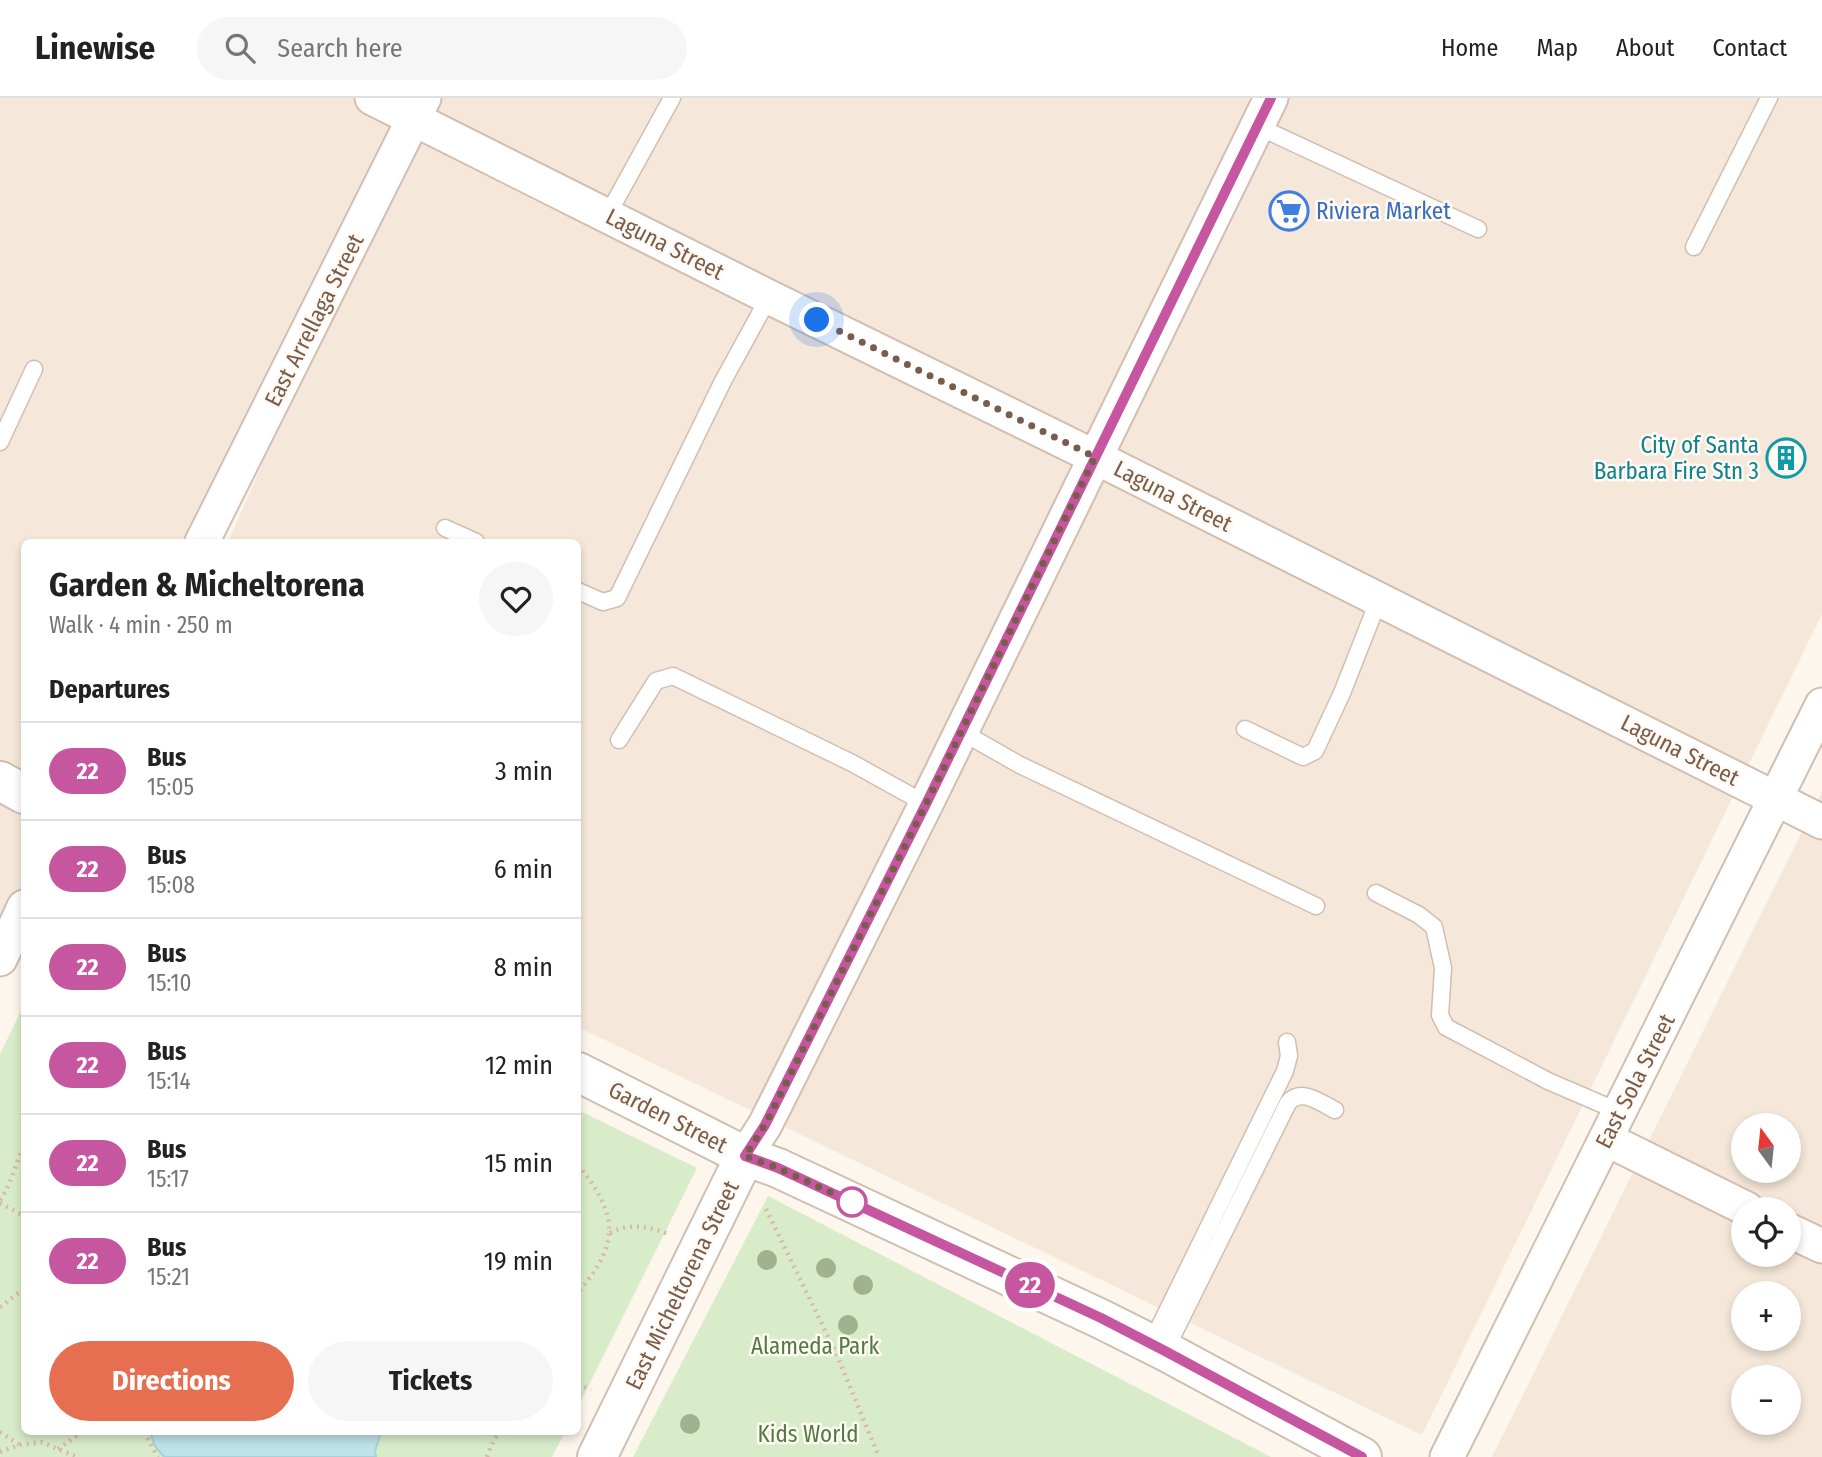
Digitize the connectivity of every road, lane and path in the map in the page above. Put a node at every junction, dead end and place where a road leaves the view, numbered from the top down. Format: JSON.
{"nodes":[{"id":1,"x":372,"y":98,"type":"edge"},
{"id":2,"x":671,"y":98,"type":"edge"},
{"id":3,"x":1769,"y":98,"type":"edge"},
{"id":4,"x":419,"y":108,"type":"edge"},
{"id":5,"x":1264,"y":112,"type":"edge"},
{"id":6,"x":607,"y":216,"type":"junction"},
{"id":7,"x":1478,"y":229,"type":"dead end"},
{"id":8,"x":1694,"y":247,"type":"dead end"},
{"id":9,"x":769,"y":297,"type":"junction"},
{"id":10,"x":34,"y":369,"type":"dead end"},
{"id":11,"x":0,"y":442,"type":"edge"},
{"id":12,"x":1095,"y":457,"type":"junction"},
{"id":13,"x":445,"y":528,"type":"dead end"},
{"id":14,"x":204,"y":539,"type":"edge"},
{"id":15,"x":469,"y":539,"type":"edge"},
{"id":16,"x":581,"y":592,"type":"edge"},
{"id":17,"x":1379,"y":599,"type":"junction"},
{"id":18,"x":1822,"y":705,"type":"edge"},
{"id":19,"x":1245,"y":729,"type":"dead end"},
{"id":20,"x":962,"y":732,"type":"junction"},
{"id":21,"x":619,"y":740,"type":"dead end"},
{"id":22,"x":0,"y":781,"type":"edge"},
{"id":23,"x":21,"y":792,"type":"edge"},
{"id":24,"x":1775,"y":799,"type":"junction"},
{"id":25,"x":926,"y":804,"type":"junction"},
{"id":26,"x":1822,"y":822,"type":"edge"},
{"id":27,"x":1376,"y":893,"type":"dead end"},
{"id":28,"x":1316,"y":905,"type":"dead end"},
{"id":29,"x":21,"y":914,"type":"edge"},
{"id":30,"x":0,"y":959,"type":"edge"},
{"id":31,"x":1287,"y":1042,"type":"dead end"},
{"id":32,"x":581,"y":1074,"type":"edge"},
{"id":33,"x":1335,"y":1110,"type":"dead end"},
{"id":34,"x":1613,"y":1125,"type":"junction"},
{"id":35,"x":21,"y":1153,"type":"edge"},
{"id":36,"x":745,"y":1156,"type":"junction"},
{"id":37,"x":581,"y":1169,"type":"edge"},
{"id":38,"x":1731,"y":1199,"type":"edge"},
{"id":39,"x":0,"y":1201,"type":"edge"},
{"id":40,"x":766,"y":1209,"type":"dead end"},
{"id":41,"x":21,"y":1214,"type":"edge"},
{"id":42,"x":610,"y":1233,"type":"junction"},
{"id":43,"x":671,"y":1235,"type":"dead end"},
{"id":44,"x":1801,"y":1236,"type":"edge"},
{"id":45,"x":1822,"y":1246,"type":"edge"},
{"id":46,"x":581,"y":1288,"type":"edge"},
{"id":47,"x":21,"y":1291,"type":"edge"},
{"id":48,"x":0,"y":1307,"type":"edge"},
{"id":49,"x":1158,"y":1347,"type":"junction"},
{"id":50,"x":581,"y":1385,"type":"edge"},
{"id":51,"x":591,"y":1390,"type":"dead end"},
{"id":52,"x":0,"y":1432,"type":"edge"},
{"id":53,"x":78,"y":1435,"type":"edge"},
{"id":54,"x":146,"y":1435,"type":"edge"},
{"id":55,"x":498,"y":1435,"type":"edge"},
{"id":56,"x":20,"y":1445,"type":"junction"},
{"id":57,"x":58,"y":1449,"type":"junction"},
{"id":58,"x":0,"y":1452,"type":"edge"},
{"id":59,"x":76,"y":1457,"type":"edge"},
{"id":60,"x":158,"y":1457,"type":"edge"},
{"id":61,"x":487,"y":1457,"type":"edge"},
{"id":62,"x":597,"y":1457,"type":"edge"},
{"id":63,"x":878,"y":1457,"type":"edge"},
{"id":64,"x":1362,"y":1457,"type":"edge"},
{"id":65,"x":1447,"y":1457,"type":"edge"}],
"edges":[{"from":1,"to":4,"type":"street","name":"Laguna Street"},
{"from":2,"to":6,"type":"lane"},
{"from":3,"to":8,"type":"lane"},
{"from":4,"to":6,"type":"street","name":"Laguna Street"},
{"from":4,"to":14,"type":"street","name":"East Arrellaga Street"},
{"from":5,"to":7,"type":"lane"},
{"from":5,"to":12,"type":"street","name":"East Micheltorena Street"},
{"from":6,"to":9,"type":"street","name":"Laguna Street"},
{"from":9,"to":12,"type":"street","name":"Laguna Street"},
{"from":9,"to":16,"type":"lane"},
{"from":10,"to":11,"type":"lane"},
{"from":12,"to":17,"type":"street","name":"Laguna Street"},
{"from":12,"to":20,"type":"street","name":"East Micheltorena Street"},
{"from":13,"to":15,"type":"lane"},
{"from":17,"to":19,"type":"lane"},
{"from":17,"to":24,"type":"street","name":"Laguna Street"},
{"from":18,"to":24,"type":"street","name":"East Sola Street"},
{"from":20,"to":25,"type":"street","name":"East Micheltorena Street"},
{"from":20,"to":28,"type":"lane"},
{"from":21,"to":25,"type":"lane"},
{"from":22,"to":23,"type":"street"},
{"from":24,"to":26,"type":"street","name":"Laguna Street"},
{"from":24,"to":34,"type":"street","name":"East Sola Street"},
{"from":25,"to":36,"type":"street","name":"East Micheltorena Street"},
{"from":27,"to":34,"type":"lane"},
{"from":29,"to":30,"type":"street"},
{"from":31,"to":49,"type":"lane"},
{"from":32,"to":36,"type":"street","name":"Garden Street"},
{"from":33,"to":49,"type":"lane"},
{"from":34,"to":38,"type":"street"},
{"from":34,"to":65,"type":"street","name":"East Sola Street"},
{"from":35,"to":39,"type":"path"},
{"from":36,"to":49,"type":"street","name":"Garden Street"},
{"from":36,"to":62,"type":"street","name":"East Micheltorena Street"},
{"from":37,"to":42,"type":"path"},
{"from":39,"to":41,"type":"path"},
{"from":40,"to":63,"type":"path"},
{"from":42,"to":43,"type":"path"},
{"from":42,"to":46,"type":"path"},
{"from":44,"to":45,"type":"street"},
{"from":47,"to":48,"type":"path"},
{"from":49,"to":64,"type":"street","name":"Garden Street"},
{"from":50,"to":51,"type":"path"},
{"from":52,"to":56,"type":"path"},
{"from":53,"to":57,"type":"path"},
{"from":54,"to":60,"type":"path"},
{"from":55,"to":61,"type":"path"},
{"from":56,"to":57,"type":"path"},
{"from":56,"to":58,"type":"path"},
{"from":57,"to":59,"type":"path"}]}
